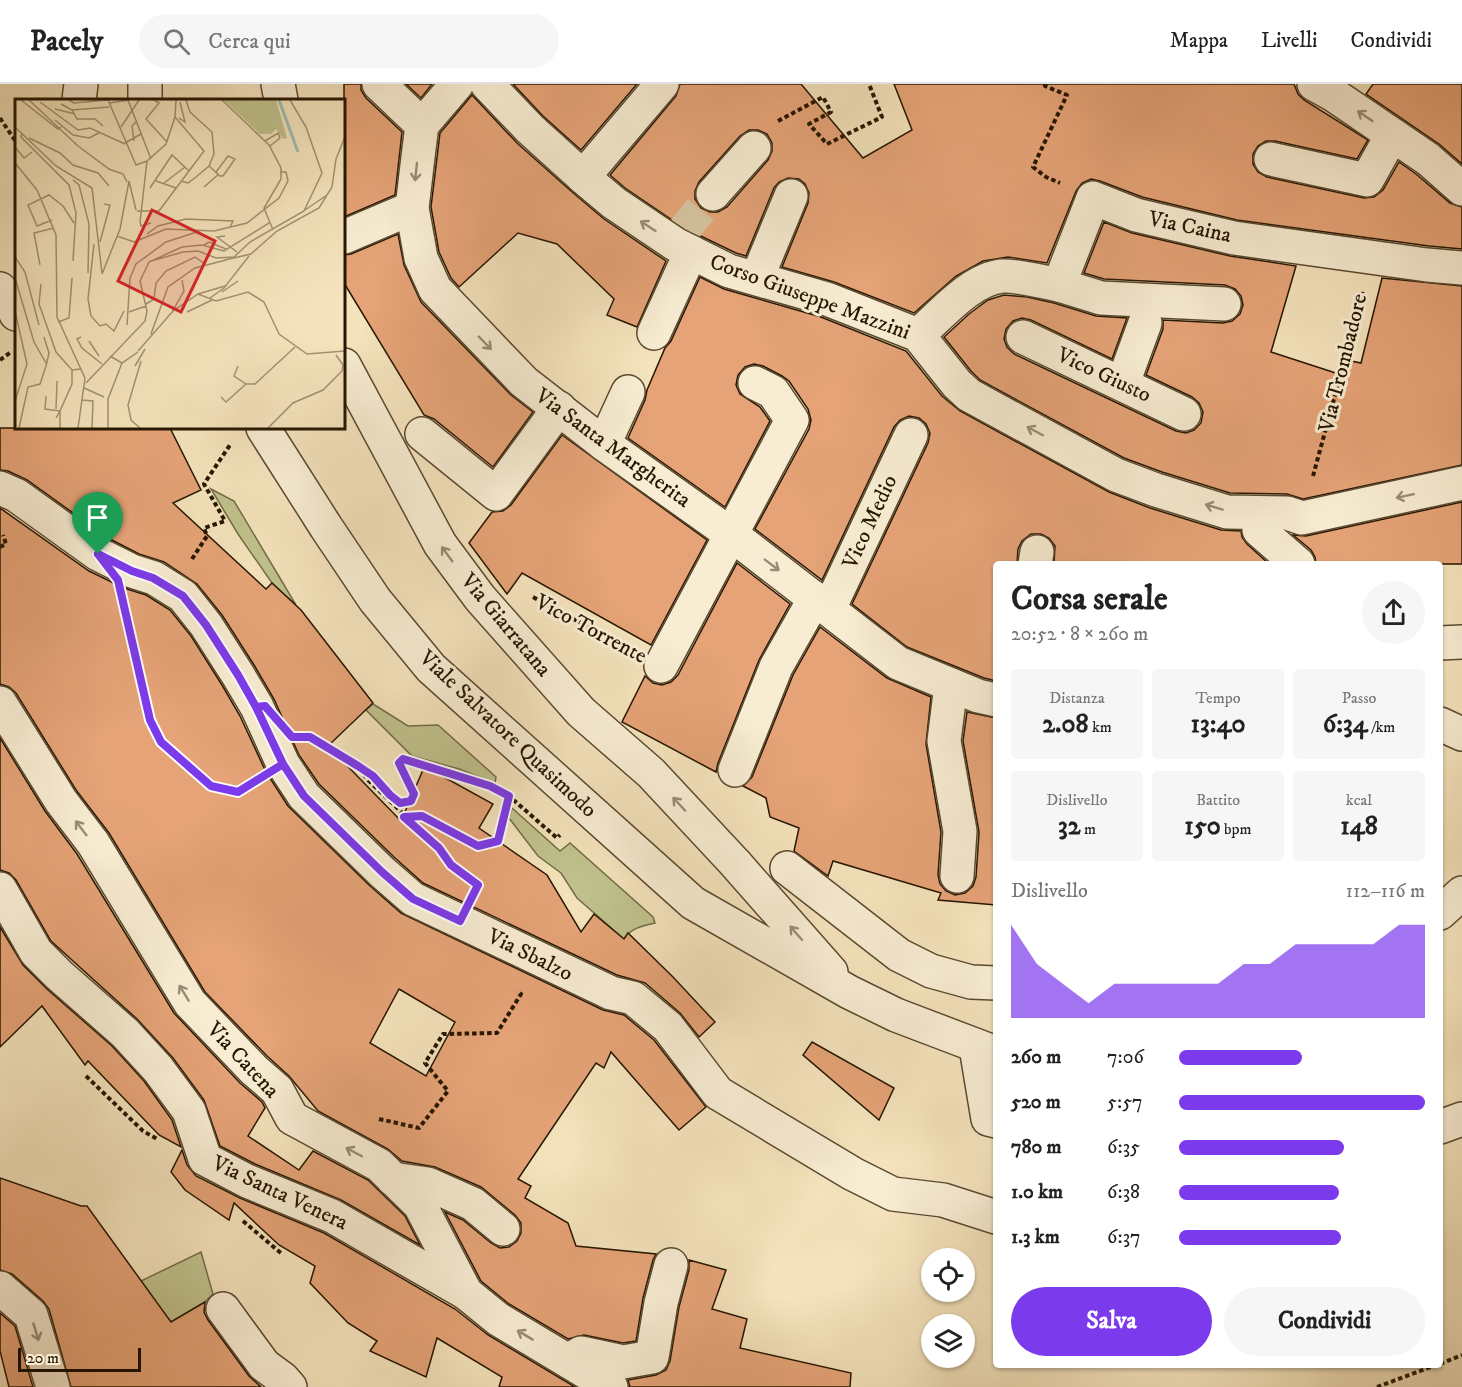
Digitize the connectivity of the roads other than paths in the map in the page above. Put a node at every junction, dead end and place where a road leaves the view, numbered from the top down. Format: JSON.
{"nodes":[{"id":1,"x":81,"y":84,"type":"edge"},
{"id":2,"x":279,"y":84,"type":"edge"},
{"id":3,"x":379,"y":84,"type":"edge"},
{"id":4,"x":457,"y":84,"type":"edge"},
{"id":5,"x":487,"y":84,"type":"edge"},
{"id":6,"x":662,"y":84,"type":"edge"},
{"id":7,"x":1314,"y":84,"type":"edge"},
{"id":8,"x":79,"y":99,"type":"edge"},
{"id":9,"x":281,"y":99,"type":"edge"},
{"id":10,"x":422,"y":125,"type":"junction"},
{"id":11,"x":1392,"y":135,"type":"junction"},
{"id":12,"x":754,"y":148,"type":"road end"},
{"id":13,"x":1271,"y":159,"type":"dead end"},
{"id":14,"x":583,"y":177,"type":"junction"},
{"id":15,"x":1462,"y":189,"type":"edge"},
{"id":16,"x":713,"y":195,"type":"tunnel mouth"},
{"id":17,"x":791,"y":196,"type":"dead end"},
{"id":18,"x":412,"y":208,"type":"junction"},
{"id":19,"x":345,"y":237,"type":"edge"},
{"id":20,"x":682,"y":244,"type":"junction"},
{"id":21,"x":1462,"y":268,"type":"edge"},
{"id":22,"x":757,"y":278,"type":"junction"},
{"id":23,"x":1059,"y":285,"type":"junction"},
{"id":24,"x":0,"y":289,"type":"edge"},
{"id":25,"x":1224,"y":304,"type":"dead end"},
{"id":26,"x":15,"y":311,"type":"edge"},
{"id":27,"x":1145,"y":323,"type":"dead end"},
{"id":28,"x":654,"y":333,"type":"dead end"},
{"id":29,"x":918,"y":335,"type":"junction"},
{"id":30,"x":1023,"y":337,"type":"dead end"},
{"id":31,"x":345,"y":367,"type":"edge"},
{"id":32,"x":1123,"y":383,"type":"junction"},
{"id":33,"x":755,"y":384,"type":"dead end"},
{"id":34,"x":628,"y":392,"type":"dead end"},
{"id":35,"x":558,"y":408,"type":"junction"},
{"id":36,"x":1184,"y":414,"type":"dead end"},
{"id":37,"x":264,"y":429,"type":"edge"},
{"id":38,"x":422,"y":434,"type":"dead end"},
{"id":39,"x":911,"y":435,"type":"dead end"},
{"id":40,"x":604,"y":444,"type":"junction"},
{"id":41,"x":1462,"y":483,"type":"edge"},
{"id":42,"x":0,"y":488,"type":"edge"},
{"id":43,"x":1259,"y":530,"type":"dead end"},
{"id":44,"x":732,"y":535,"type":"junction"},
{"id":45,"x":1295,"y":561,"type":"edge"},
{"id":46,"x":822,"y":603,"type":"junction"},
{"id":47,"x":1462,"y":642,"type":"edge"},
{"id":48,"x":1443,"y":643,"type":"edge"},
{"id":49,"x":661,"y":666,"type":"road end"},
{"id":50,"x":951,"y":685,"type":"junction"},
{"id":51,"x":993,"y":699,"type":"edge"},
{"id":52,"x":0,"y":703,"type":"edge"},
{"id":53,"x":1443,"y":725,"type":"edge"},
{"id":54,"x":1462,"y":734,"type":"edge"},
{"id":55,"x":735,"y":770,"type":"dead end"},
{"id":56,"x":787,"y":868,"type":"dead end"},
{"id":57,"x":957,"y":876,"type":"dead end"},
{"id":58,"x":0,"y":889,"type":"edge"},
{"id":59,"x":1462,"y":893,"type":"edge"},
{"id":60,"x":1443,"y":910,"type":"edge"},
{"id":61,"x":993,"y":983,"type":"edge"},
{"id":62,"x":849,"y":992,"type":"junction"},
{"id":63,"x":986,"y":1050,"type":"edge"},
{"id":64,"x":1462,"y":1119,"type":"edge"},
{"id":65,"x":993,"y":1120,"type":"edge"},
{"id":66,"x":1443,"y":1126,"type":"edge"},
{"id":67,"x":393,"y":1179,"type":"junction"},
{"id":68,"x":993,"y":1216,"type":"edge"},
{"id":69,"x":503,"y":1229,"type":"dead end"},
{"id":70,"x":671,"y":1265,"type":"dead end"},
{"id":71,"x":0,"y":1288,"type":"edge"},
{"id":72,"x":466,"y":1293,"type":"junction"},
{"id":73,"x":223,"y":1309,"type":"dead end"},
{"id":74,"x":568,"y":1361,"type":"junction"},
{"id":75,"x":53,"y":1387,"type":"edge"},
{"id":76,"x":290,"y":1387,"type":"edge"},
{"id":77,"x":611,"y":1387,"type":"edge"}],
"edges":[{"from":1,"to":8,"type":"street"},
{"from":2,"to":9,"type":"street"},
{"from":3,"to":10,"type":"street"},
{"from":4,"to":10,"type":"street"},
{"from":5,"to":14,"type":"street","name":"Corso Giuseppe Mazzini"},
{"from":6,"to":14,"type":"street"},
{"from":11,"to":7,"type":"street","one_way":true},
{"from":10,"to":18,"type":"street","name":"Via Santa Margherita","one_way":true},
{"from":11,"to":13,"type":"street"},
{"from":11,"to":15,"type":"street"},
{"from":12,"to":16,"type":"street"},
{"from":20,"to":14,"type":"street","name":"Corso Giuseppe Mazzini","one_way":true},
{"from":17,"to":22,"type":"street"},
{"from":18,"to":19,"type":"street"},
{"from":18,"to":35,"type":"street","name":"Via Santa Margherita","one_way":true},
{"from":20,"to":22,"type":"street","name":"Corso Giuseppe Mazzini"},
{"from":20,"to":28,"type":"street"},
{"from":21,"to":23,"type":"street","name":"Via Caina"},
{"from":22,"to":29,"type":"street","name":"Corso Giuseppe Mazzini"},
{"from":23,"to":25,"type":"street"},
{"from":23,"to":29,"type":"street"},
{"from":24,"to":26,"type":"street"},
{"from":27,"to":32,"type":"street"},
{"from":41,"to":29,"type":"street","name":"Corso Giuseppe Mazzini","one_way":true},
{"from":30,"to":32,"type":"street","name":"Vico Giusto"},
{"from":62,"to":31,"type":"street","name":"Via Giarratana","one_way":true},
{"from":32,"to":36,"type":"street","name":"Vico Giusto"},
{"from":33,"to":44,"type":"street","name":"Vico Torrente"},
{"from":34,"to":40,"type":"street"},
{"from":35,"to":38,"type":"street"},
{"from":35,"to":40,"type":"street","name":"Via Santa Margherita"},
{"from":37,"to":62,"type":"street","name":"Viale Salvatore Quasimodo"},
{"from":39,"to":46,"type":"street","name":"Vico Medio"},
{"from":40,"to":44,"type":"street","name":"Via Santa Margherita"},
{"from":42,"to":68,"type":"street","name":"Via Sbalzo"},
{"from":43,"to":45,"type":"street"},
{"from":44,"to":46,"type":"street","name":"Via Santa Margherita","one_way":true},
{"from":44,"to":49,"type":"street","name":"Vico Torrente"},
{"from":46,"to":50,"type":"street","name":"Via Santa Margherita"},
{"from":46,"to":55,"type":"street","name":"Vico Medio"},
{"from":47,"to":48,"type":"street"},
{"from":50,"to":51,"type":"street","name":"Via Santa Margherita"},
{"from":50,"to":57,"type":"street"},
{"from":67,"to":52,"type":"street","name":"Via Catena","one_way":true},
{"from":53,"to":54,"type":"street"},
{"from":56,"to":61,"type":"street"},
{"from":58,"to":72,"type":"street","name":"Via Santa Venera"},
{"from":59,"to":60,"type":"street"},
{"from":62,"to":63,"type":"street","name":"Viale Salvatore Quasimodo"},
{"from":63,"to":65,"type":"street"},
{"from":64,"to":66,"type":"street"},
{"from":67,"to":69,"type":"street"},
{"from":67,"to":72,"type":"street","name":"Via Catena"},
{"from":70,"to":74,"type":"street"},
{"from":71,"to":75,"type":"street","one_way":true},
{"from":74,"to":72,"type":"street","name":"Via Catena","one_way":true},
{"from":73,"to":76,"type":"street"},
{"from":74,"to":77,"type":"street","name":"Via Catena"}]}
